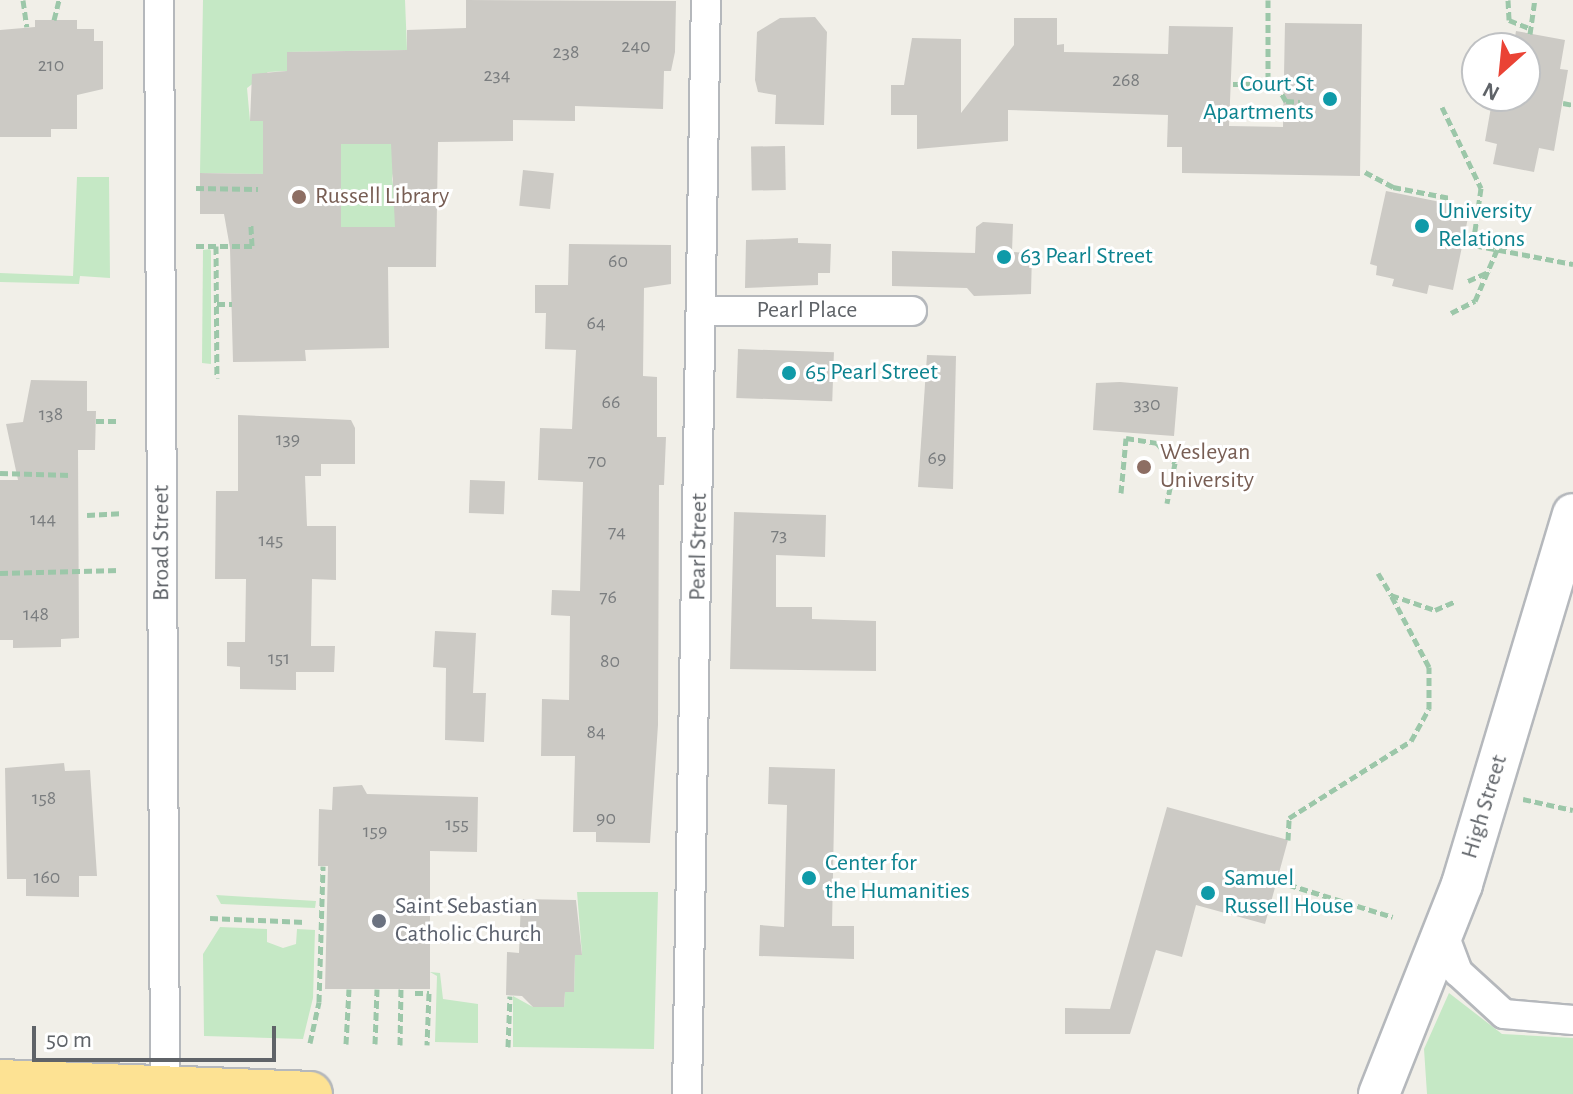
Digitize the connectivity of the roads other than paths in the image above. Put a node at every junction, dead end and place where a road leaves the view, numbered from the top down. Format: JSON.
{"nodes":[{"id":1,"x":159,"y":0,"type":"edge"},
{"id":2,"x":706,"y":0,"type":"edge"},
{"id":3,"x":702,"y":311,"type":"junction"},
{"id":4,"x":912,"y":311,"type":"dead end"},
{"id":5,"x":1573,"y":514,"type":"edge"},
{"id":6,"x":1443,"y":932,"type":"junction"},
{"id":7,"x":1573,"y":1020,"type":"edge"},
{"id":8,"x":0,"y":1082,"type":"edge"},
{"id":9,"x":165,"y":1086,"type":"junction"},
{"id":10,"x":310,"y":1094,"type":"edge"},
{"id":11,"x":687,"y":1094,"type":"edge"},
{"id":12,"x":1379,"y":1094,"type":"edge"}],
"edges":[{"from":1,"to":9,"type":"street","name":"Broad Street"},
{"from":2,"to":3,"type":"street","name":"Pearl Street"},
{"from":3,"to":4,"type":"street","name":"Pearl Place"},
{"from":3,"to":11,"type":"street","name":"Pearl Street"},
{"from":5,"to":6,"type":"street","name":"High Street"},
{"from":6,"to":7,"type":"street"},
{"from":6,"to":12,"type":"street","name":"High Street"},
{"from":8,"to":9,"type":"highway"},
{"from":9,"to":10,"type":"highway"}]}
